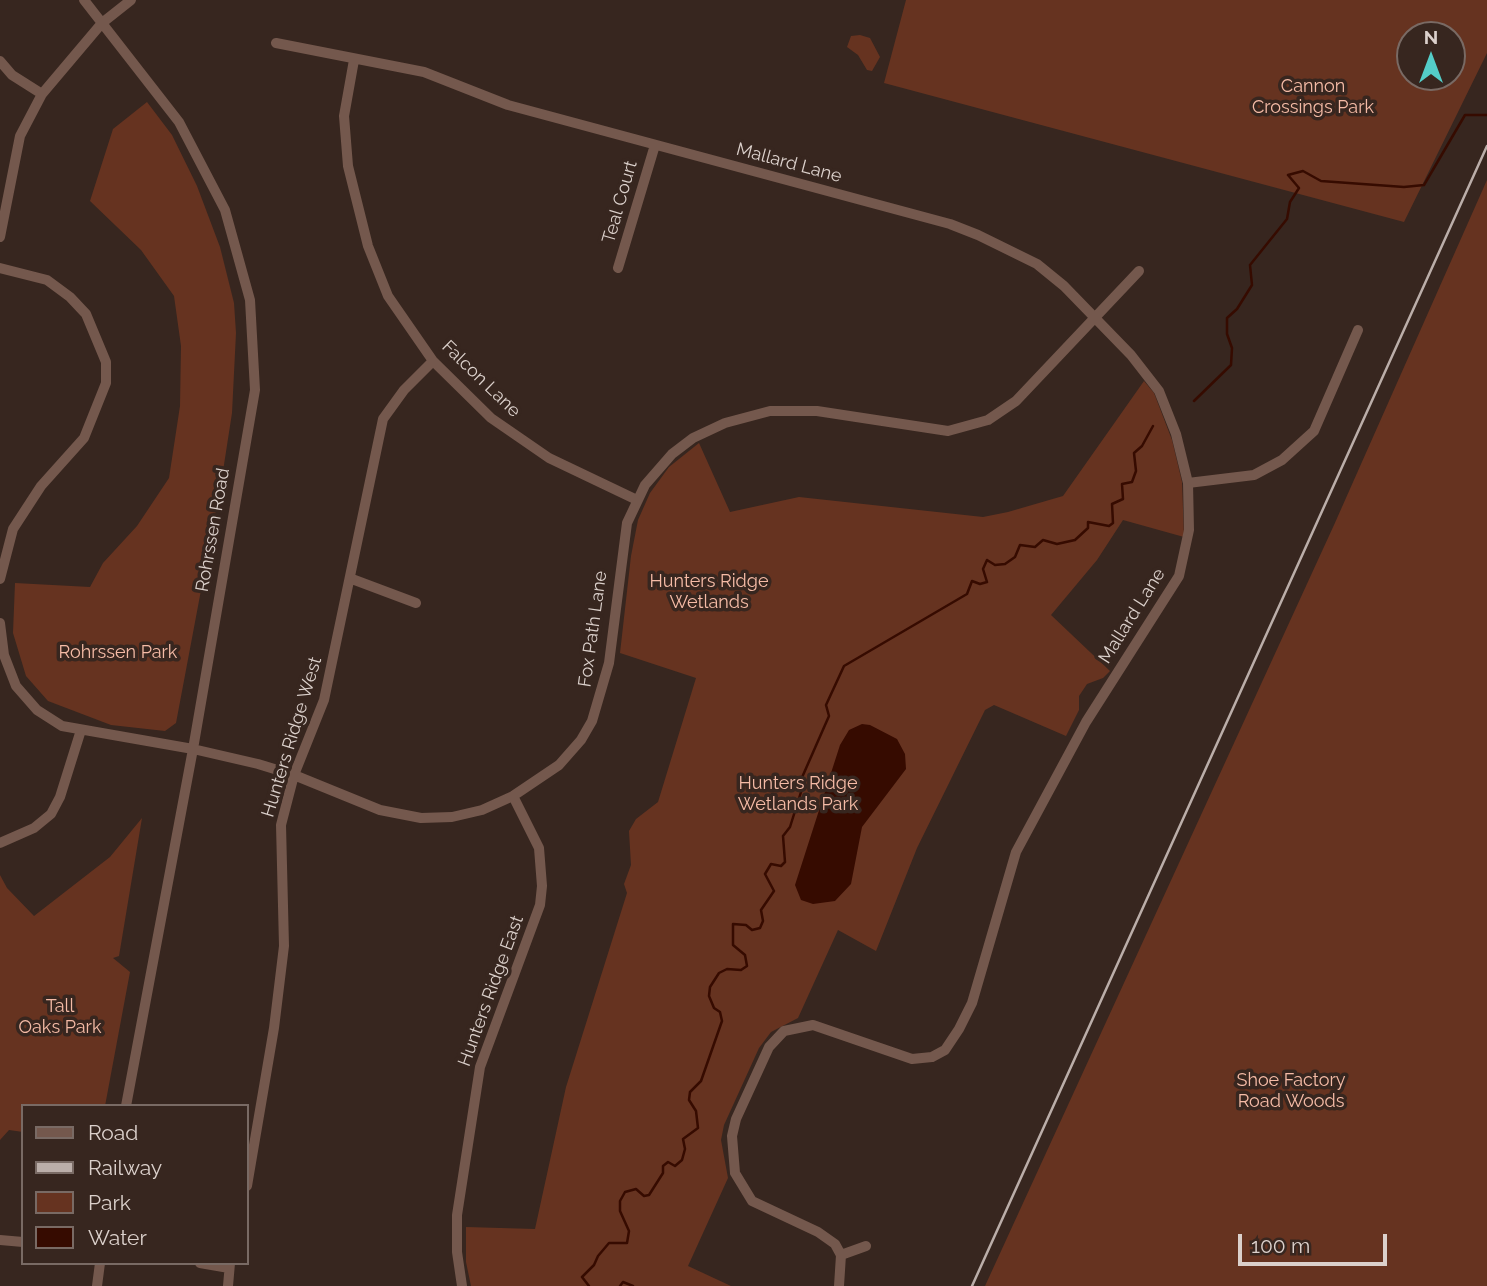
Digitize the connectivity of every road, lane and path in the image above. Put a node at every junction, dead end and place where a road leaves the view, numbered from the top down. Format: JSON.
{"nodes":[{"id":1,"x":84,"y":0,"type":"edge"},
{"id":2,"x":131,"y":0,"type":"edge"},
{"id":3,"x":102,"y":23,"type":"junction"},
{"id":4,"x":276,"y":43,"type":"dead end"},
{"id":5,"x":354,"y":60,"type":"junction"},
{"id":6,"x":0,"y":61,"type":"edge"},
{"id":7,"x":42,"y":94,"type":"junction"},
{"id":8,"x":655,"y":145,"type":"junction"},
{"id":9,"x":0,"y":237,"type":"edge"},
{"id":10,"x":0,"y":268,"type":"edge"},
{"id":11,"x":618,"y":268,"type":"dead end"},
{"id":12,"x":1139,"y":271,"type":"dead end"},
{"id":13,"x":1097,"y":317,"type":"junction"},
{"id":14,"x":1358,"y":330,"type":"dead end"},
{"id":15,"x":433,"y":361,"type":"junction"},
{"id":16,"x":1188,"y":483,"type":"junction"},
{"id":17,"x":637,"y":500,"type":"junction"},
{"id":18,"x":0,"y":579,"type":"edge"},
{"id":19,"x":352,"y":579,"type":"junction"},
{"id":20,"x":416,"y":603,"type":"dead end"},
{"id":21,"x":0,"y":623,"type":"edge"},
{"id":22,"x":81,"y":730,"type":"junction"},
{"id":23,"x":193,"y":749,"type":"junction"},
{"id":24,"x":294,"y":775,"type":"junction"},
{"id":25,"x":513,"y":796,"type":"junction"},
{"id":26,"x":0,"y":844,"type":"edge"},
{"id":27,"x":126,"y":1104,"type":"edge"},
{"id":28,"x":248,"y":1180,"type":"edge"},
{"id":29,"x":0,"y":1240,"type":"edge"},
{"id":30,"x":21,"y":1242,"type":"edge"},
{"id":31,"x":866,"y":1246,"type":"dead end"},
{"id":32,"x":841,"y":1255,"type":"junction"},
{"id":33,"x":100,"y":1265,"type":"edge"},
{"id":34,"x":230,"y":1266,"type":"edge"},
{"id":35,"x":97,"y":1286,"type":"edge"},
{"id":36,"x":228,"y":1286,"type":"edge"},
{"id":37,"x":462,"y":1286,"type":"edge"},
{"id":38,"x":839,"y":1286,"type":"edge"}],
"edges":[{"from":1,"to":3,"type":"street","name":"Rohrssen Road"},
{"from":2,"to":3,"type":"street"},
{"from":3,"to":7,"type":"street"},
{"from":3,"to":23,"type":"street","name":"Rohrssen Road"},
{"from":4,"to":5,"type":"street","name":"Mallard Lane"},
{"from":5,"to":8,"type":"street","name":"Mallard Lane"},
{"from":5,"to":15,"type":"street","name":"Falcon Lane"},
{"from":6,"to":7,"type":"street"},
{"from":7,"to":9,"type":"street"},
{"from":8,"to":11,"type":"street","name":"Teal Court"},
{"from":8,"to":13,"type":"street","name":"Mallard Lane"},
{"from":10,"to":18,"type":"street"},
{"from":12,"to":13,"type":"street","name":"Fox Path Lane"},
{"from":13,"to":16,"type":"street","name":"Mallard Lane"},
{"from":13,"to":17,"type":"street","name":"Fox Path Lane"},
{"from":14,"to":16,"type":"street"},
{"from":15,"to":17,"type":"street","name":"Falcon Lane"},
{"from":15,"to":19,"type":"street","name":"Hunters Ridge West"},
{"from":16,"to":32,"type":"street","name":"Mallard Lane"},
{"from":17,"to":25,"type":"street","name":"Fox Path Lane"},
{"from":19,"to":20,"type":"street"},
{"from":19,"to":24,"type":"street","name":"Hunters Ridge West"},
{"from":21,"to":22,"type":"street","name":"Fox Path Lane"},
{"from":22,"to":23,"type":"street","name":"Fox Path Lane"},
{"from":22,"to":26,"type":"street"},
{"from":23,"to":24,"type":"street","name":"Fox Path Lane"},
{"from":23,"to":27,"type":"street","name":"Rohrssen Road"},
{"from":24,"to":25,"type":"street","name":"Fox Path Lane"},
{"from":24,"to":28,"type":"street","name":"Hunters Ridge West"},
{"from":25,"to":37,"type":"street","name":"Hunters Ridge East"},
{"from":29,"to":30,"type":"street"},
{"from":31,"to":32,"type":"street"},
{"from":32,"to":38,"type":"street"},
{"from":33,"to":35,"type":"street"},
{"from":34,"to":36,"type":"street"}]}
